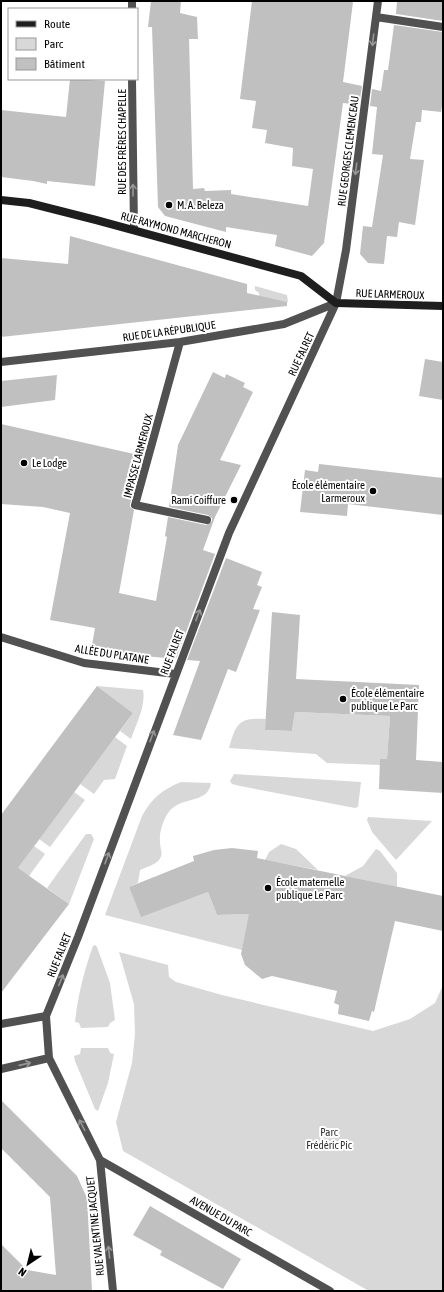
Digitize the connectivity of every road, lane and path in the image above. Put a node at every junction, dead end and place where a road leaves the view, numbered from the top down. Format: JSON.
{"nodes":[{"id":1,"x":378,"y":1,"type":"edge"},
{"id":2,"x":376,"y":17,"type":"junction"},
{"id":3,"x":443,"y":27,"type":"edge"},
{"id":4,"x":132,"y":80,"type":"edge"},
{"id":5,"x":1,"y":200,"type":"edge"},
{"id":6,"x":134,"y":229,"type":"junction"},
{"id":7,"x":336,"y":303,"type":"junction"},
{"id":8,"x":443,"y":306,"type":"edge"},
{"id":9,"x":180,"y":342,"type":"junction"},
{"id":10,"x":1,"y":362,"type":"edge"},
{"id":11,"x":207,"y":520,"type":"dead end"},
{"id":12,"x":1,"y":637,"type":"edge"},
{"id":13,"x":175,"y":674,"type":"junction"},
{"id":14,"x":46,"y":1016,"type":"junction"},
{"id":15,"x":1,"y":1024,"type":"edge"},
{"id":16,"x":48,"y":1058,"type":"junction"},
{"id":17,"x":1,"y":1069,"type":"edge"},
{"id":18,"x":100,"y":1160,"type":"junction"},
{"id":19,"x":113,"y":1291,"type":"edge"},
{"id":20,"x":330,"y":1291,"type":"edge"}],
"edges":[{"from":1,"to":2,"type":"street","name":"RUE GEORGES CLEMENCEAU"},
{"from":2,"to":3,"type":"street"},
{"from":2,"to":7,"type":"street","name":"RUE GEORGES CLEMENCEAU","one_way":true},
{"from":6,"to":4,"type":"street","name":"RUE DES FRÈRES CHAPELLE","one_way":true},
{"from":5,"to":6,"type":"main road","name":"RUE RAYMOND MARCHERON"},
{"from":6,"to":7,"type":"main road","name":"RUE RAYMOND MARCHERON"},
{"from":7,"to":8,"type":"main road","name":"RUE LARMEROUX"},
{"from":7,"to":9,"type":"street","name":"RUE DE LA RÉPUBLIQUE"},
{"from":13,"to":7,"type":"street","name":"RUE FALRET","one_way":true},
{"from":9,"to":10,"type":"street","name":"RUE DE LA RÉPUBLIQUE"},
{"from":9,"to":11,"type":"street","name":"IMPASSE LARMEROUX"},
{"from":12,"to":13,"type":"street","name":"ALLÉE DU PLATANE"},
{"from":14,"to":13,"type":"street","name":"RUE FALRET","one_way":true},
{"from":14,"to":15,"type":"street"},
{"from":14,"to":16,"type":"street"},
{"from":17,"to":16,"type":"street","one_way":true},
{"from":18,"to":16,"type":"street","one_way":true},
{"from":19,"to":18,"type":"street","name":"RUE VALENTINE JACQUET","one_way":true},
{"from":18,"to":20,"type":"street","name":"AVENUE DU PARC"}]}
